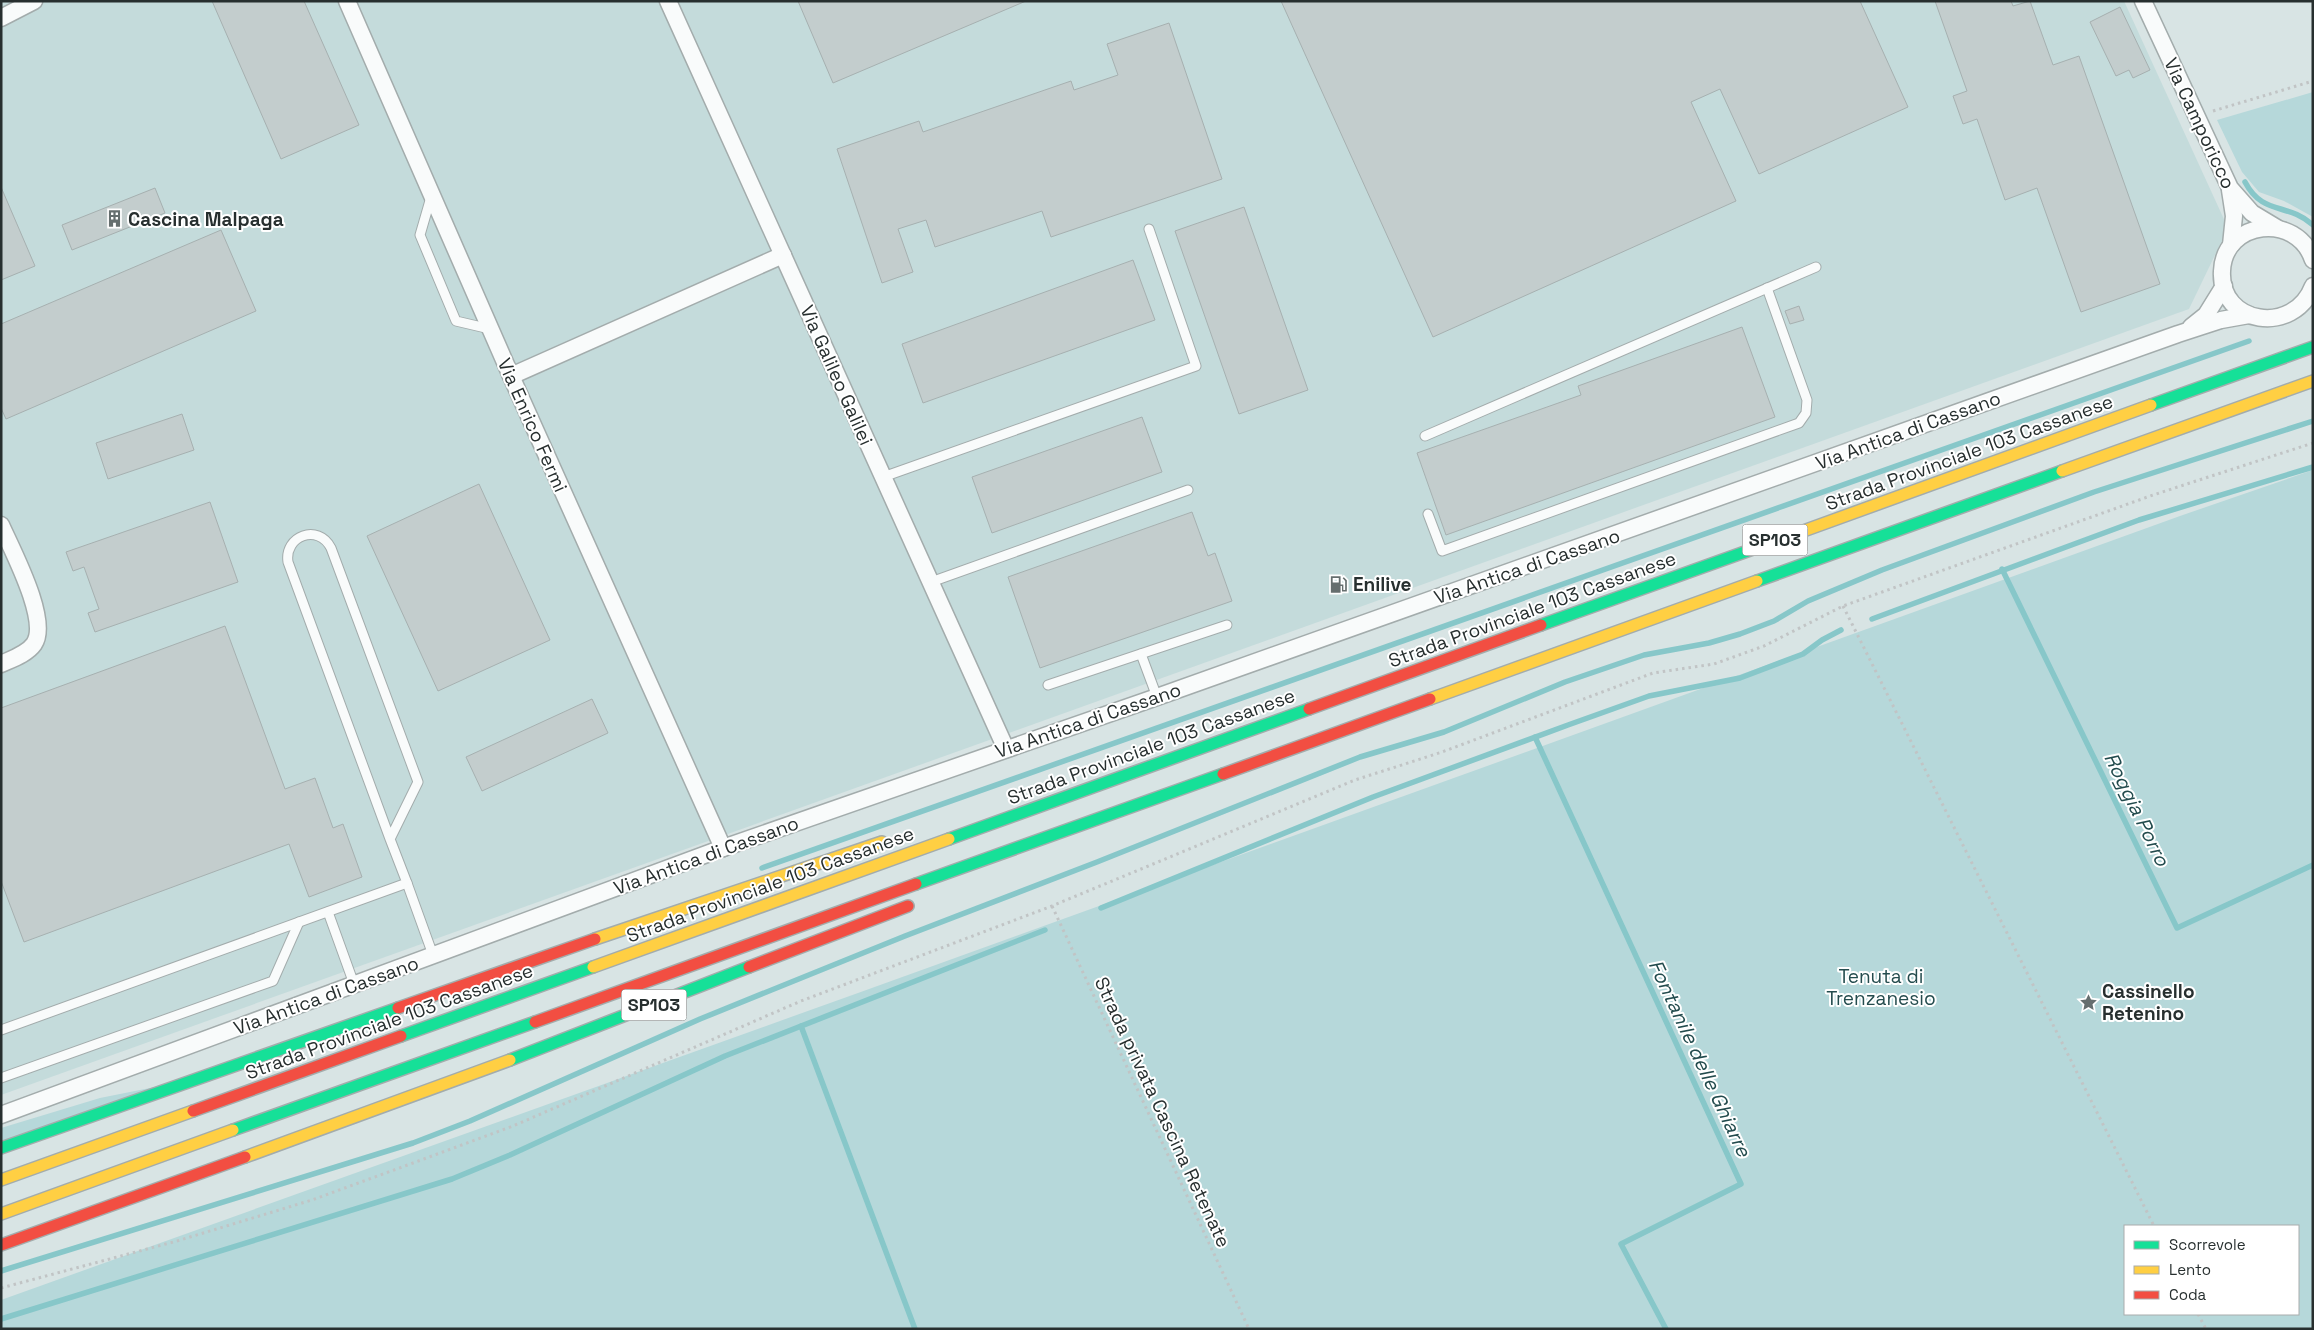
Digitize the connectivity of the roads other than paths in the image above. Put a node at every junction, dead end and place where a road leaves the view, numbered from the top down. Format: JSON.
{"nodes":[{"id":1,"x":34,"y":1,"type":"edge"},
{"id":2,"x":346,"y":1,"type":"edge"},
{"id":3,"x":668,"y":1,"type":"edge"},
{"id":4,"x":2144,"y":1,"type":"edge"},
{"id":5,"x":1,"y":18,"type":"edge"},
{"id":6,"x":2230,"y":188,"type":"junction"},
{"id":7,"x":432,"y":196,"type":"junction"},
{"id":8,"x":1149,"y":228,"type":"dead end"},
{"id":9,"x":2277,"y":228,"type":"junction"},
{"id":10,"x":2231,"y":245,"type":"junction"},
{"id":11,"x":2312,"y":255,"type":"edge"},
{"id":12,"x":783,"y":256,"type":"junction"},
{"id":13,"x":1816,"y":267,"type":"dead end"},
{"id":14,"x":2224,"y":286,"type":"junction"},
{"id":15,"x":1767,"y":288,"type":"junction"},
{"id":16,"x":2312,"y":288,"type":"edge"},
{"id":17,"x":2249,"y":315,"type":"junction"},
{"id":18,"x":490,"y":329,"type":"junction"},
{"id":19,"x":2178,"y":334,"type":"junction"},
{"id":20,"x":2313,"y":347,"type":"edge"},
{"id":21,"x":511,"y":376,"type":"junction"},
{"id":22,"x":2313,"y":381,"type":"edge"},
{"id":23,"x":1425,"y":436,"type":"dead end"},
{"id":24,"x":883,"y":477,"type":"junction"},
{"id":25,"x":1188,"y":490,"type":"dead end"},
{"id":26,"x":1428,"y":514,"type":"dead end"},
{"id":27,"x":1,"y":525,"type":"edge"},
{"id":28,"x":931,"y":582,"type":"junction"},
{"id":29,"x":1226,"y":625,"type":"dead end"},
{"id":30,"x":1141,"y":654,"type":"junction"},
{"id":31,"x":1,"y":664,"type":"edge"},
{"id":32,"x":1048,"y":685,"type":"dead end"},
{"id":33,"x":1157,"y":696,"type":"junction"},
{"id":34,"x":1237,"y":734,"type":"junction"},
{"id":35,"x":1300,"y":745,"type":"junction"},
{"id":36,"x":1006,"y":749,"type":"junction"},
{"id":37,"x":1122,"y":764,"type":"dead end"},
{"id":38,"x":895,"y":838,"type":"dead end"},
{"id":39,"x":390,"y":839,"type":"junction"},
{"id":40,"x":1074,"y":840,"type":"dead end"},
{"id":41,"x":723,"y":848,"type":"junction"},
{"id":42,"x":407,"y":883,"type":"junction"},
{"id":43,"x":918,"y":902,"type":"dead end"},
{"id":44,"x":328,"y":912,"type":"junction"},
{"id":45,"x":299,"y":922,"type":"junction"},
{"id":46,"x":433,"y":955,"type":"junction"},
{"id":47,"x":354,"y":984,"type":"junction"},
{"id":48,"x":1,"y":1030,"type":"edge"},
{"id":49,"x":1,"y":1078,"type":"edge"},
{"id":50,"x":1,"y":1115,"type":"edge"},
{"id":51,"x":1,"y":1148,"type":"edge"},
{"id":52,"x":1,"y":1180,"type":"edge"},
{"id":53,"x":1,"y":1214,"type":"edge"},
{"id":54,"x":1,"y":1245,"type":"edge"}],
"edges":[{"from":1,"to":5,"type":"street"},
{"from":2,"to":7,"type":"street","name":"Via Enrico Fermi"},
{"from":3,"to":12,"type":"street","name":"Via Galileo Galilei"},
{"from":4,"to":6,"type":"street","name":"Via Camporicco"},
{"from":6,"to":9,"type":"street","name":"Via Camporicco"},
{"from":6,"to":10,"type":"street"},
{"from":7,"to":18,"type":"street","name":"Via Enrico Fermi"},
{"from":7,"to":18,"type":"lane"},
{"from":8,"to":24,"type":"lane"},
{"from":9,"to":10,"type":"street"},
{"from":9,"to":11,"type":"street","name":"Via Camporicco"},
{"from":10,"to":14,"type":"street"},
{"from":12,"to":21,"type":"street"},
{"from":12,"to":24,"type":"street","name":"Via Galileo Galilei"},
{"from":13,"to":15,"type":"lane"},
{"from":14,"to":17,"type":"street"},
{"from":14,"to":19,"type":"street"},
{"from":15,"to":23,"type":"lane"},
{"from":15,"to":26,"type":"lane"},
{"from":16,"to":17,"type":"street"},
{"from":17,"to":19,"type":"street"},
{"from":18,"to":21,"type":"street","name":"Via Enrico Fermi"},
{"from":19,"to":33,"type":"street","name":"Via Antica di Cassano"},
{"from":20,"to":34,"type":"highway","name":"Strada Provinciale 103 Cassanese","number":"SP103"},
{"from":21,"to":41,"type":"street","name":"Via Enrico Fermi"},
{"from":22,"to":35,"type":"highway","number":"SP103"},
{"from":24,"to":28,"type":"street","name":"Via Galileo Galilei"},
{"from":25,"to":28,"type":"lane"},
{"from":27,"to":31,"type":"street"},
{"from":28,"to":36,"type":"street","name":"Via Galileo Galilei"},
{"from":29,"to":30,"type":"lane"},
{"from":30,"to":32,"type":"lane"},
{"from":30,"to":33,"type":"lane"},
{"from":33,"to":36,"type":"street","name":"Via Antica di Cassano"},
{"from":34,"to":37,"type":"highway","number":"SP103"},
{"from":34,"to":52,"type":"highway","name":"Strada Provinciale 103 Cassanese","number":"SP103"},
{"from":35,"to":40,"type":"highway","number":"SP103"},
{"from":35,"to":53,"type":"highway","number":"SP103"},
{"from":36,"to":41,"type":"street","name":"Via Antica di Cassano"},
{"from":38,"to":51,"type":"highway"},
{"from":39,"to":39,"type":"lane"},
{"from":39,"to":42,"type":"lane"},
{"from":41,"to":46,"type":"street","name":"Via Antica di Cassano"},
{"from":42,"to":44,"type":"lane"},
{"from":42,"to":46,"type":"lane"},
{"from":43,"to":54,"type":"highway","number":"SP103"},
{"from":44,"to":45,"type":"lane"},
{"from":44,"to":47,"type":"lane"},
{"from":45,"to":48,"type":"lane"},
{"from":45,"to":49,"type":"lane"},
{"from":46,"to":47,"type":"street","name":"Via Antica di Cassano"},
{"from":47,"to":50,"type":"street","name":"Via Antica di Cassano"}]}
